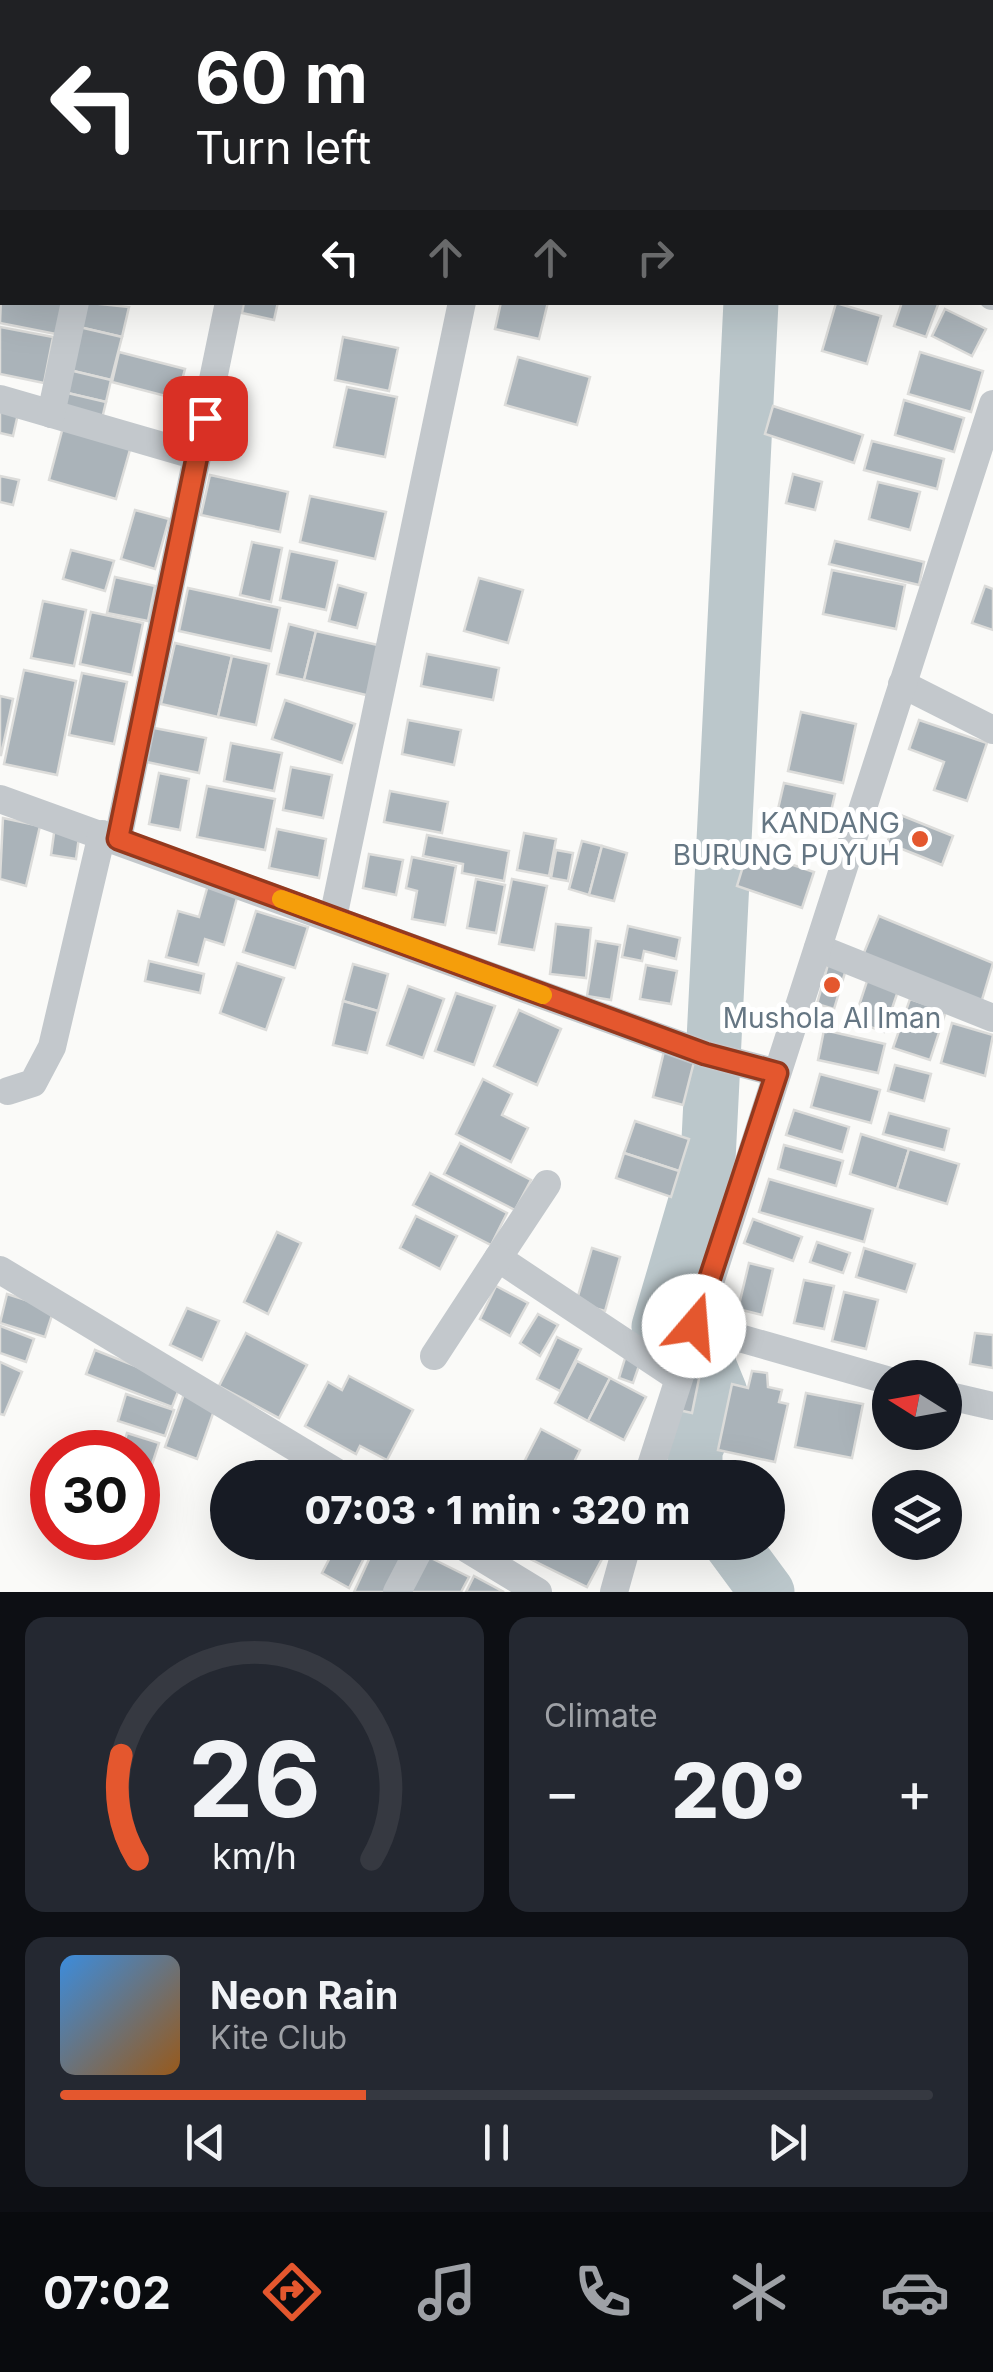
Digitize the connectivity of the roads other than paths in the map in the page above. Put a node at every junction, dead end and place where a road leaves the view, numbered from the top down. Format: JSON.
{"nodes":[{"id":1,"x":74,"y":305,"type":"edge"},
{"id":2,"x":229,"y":305,"type":"edge"},
{"id":3,"x":461,"y":305,"type":"edge"},
{"id":4,"x":0,"y":399,"type":"edge"},
{"id":5,"x":993,"y":404,"type":"edge"},
{"id":6,"x":51,"y":414,"type":"junction"},
{"id":7,"x":197,"y":456,"type":"junction"},
{"id":8,"x":902,"y":684,"type":"junction"},
{"id":9,"x":993,"y":730,"type":"edge"},
{"id":10,"x":0,"y":799,"type":"edge"},
{"id":11,"x":110,"y":836,"type":"junction"},
{"id":12,"x":333,"y":918,"type":"junction"},
{"id":13,"x":818,"y":948,"type":"junction"},
{"id":14,"x":993,"y":1018,"type":"edge"},
{"id":15,"x":777,"y":1073,"type":"junction"},
{"id":16,"x":8,"y":1091,"type":"dead end"},
{"id":17,"x":546,"y":1184,"type":"dead end"},
{"id":18,"x":498,"y":1258,"type":"junction"},
{"id":19,"x":0,"y":1270,"type":"edge"},
{"id":20,"x":692,"y":1330,"type":"junction"},
{"id":21,"x":434,"y":1356,"type":"dead end"},
{"id":22,"x":678,"y":1372,"type":"junction"},
{"id":23,"x":872,"y":1377,"type":"edge"},
{"id":24,"x":962,"y":1399,"type":"edge"},
{"id":25,"x":993,"y":1406,"type":"edge"},
{"id":26,"x":316,"y":1460,"type":"edge"},
{"id":27,"x":652,"y":1460,"type":"edge"},
{"id":28,"x":414,"y":1560,"type":"edge"},
{"id":29,"x":486,"y":1560,"type":"edge"},
{"id":30,"x":623,"y":1560,"type":"edge"},
{"id":31,"x":397,"y":1592,"type":"edge"},
{"id":32,"x":538,"y":1592,"type":"edge"},
{"id":33,"x":614,"y":1592,"type":"edge"}],
"edges":[{"from":1,"to":6,"type":"street"},
{"from":2,"to":7,"type":"street"},
{"from":3,"to":12,"type":"street"},
{"from":4,"to":6,"type":"street"},
{"from":5,"to":8,"type":"street"},
{"from":6,"to":7,"type":"street"},
{"from":7,"to":11,"type":"street"},
{"from":8,"to":9,"type":"street"},
{"from":8,"to":13,"type":"street"},
{"from":10,"to":11,"type":"street"},
{"from":11,"to":12,"type":"street"},
{"from":11,"to":16,"type":"street"},
{"from":12,"to":15,"type":"street"},
{"from":13,"to":14,"type":"street"},
{"from":13,"to":15,"type":"street"},
{"from":15,"to":20,"type":"street"},
{"from":17,"to":18,"type":"street"},
{"from":18,"to":21,"type":"street"},
{"from":18,"to":22,"type":"street"},
{"from":19,"to":26,"type":"street"},
{"from":20,"to":22,"type":"street"},
{"from":20,"to":23,"type":"street"},
{"from":22,"to":27,"type":"street"},
{"from":24,"to":25,"type":"street"},
{"from":28,"to":31,"type":"street"},
{"from":29,"to":32,"type":"street"},
{"from":30,"to":33,"type":"street"}]}
